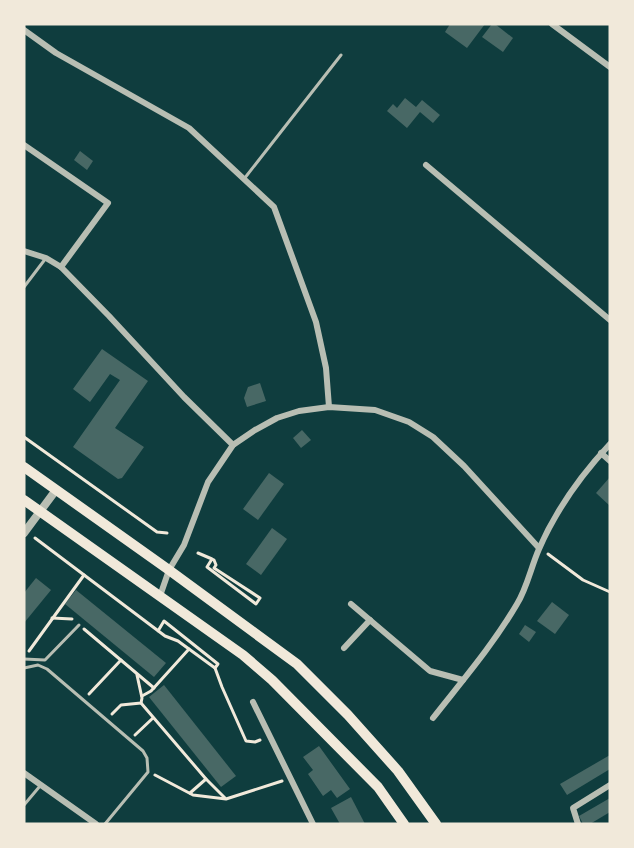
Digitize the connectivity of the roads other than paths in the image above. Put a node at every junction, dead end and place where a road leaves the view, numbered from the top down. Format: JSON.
{"nodes":[{"id":1,"x":552,"y":24,"type":"edge"},
{"id":2,"x":24,"y":30,"type":"edge"},
{"id":3,"x":341,"y":55,"type":"dead end"},
{"id":4,"x":610,"y":67,"type":"edge"},
{"id":5,"x":24,"y":145,"type":"edge"},
{"id":6,"x":426,"y":165,"type":"dead end"},
{"id":7,"x":244,"y":179,"type":"junction"},
{"id":8,"x":24,"y":251,"type":"edge"},
{"id":9,"x":46,"y":258,"type":"junction"},
{"id":10,"x":61,"y":267,"type":"junction"},
{"id":11,"x":24,"y":287,"type":"edge"},
{"id":12,"x":610,"y":321,"type":"edge"},
{"id":13,"x":329,"y":407,"type":"junction"},
{"id":14,"x":610,"y":444,"type":"edge"},
{"id":15,"x":232,"y":445,"type":"junction"},
{"id":16,"x":601,"y":453,"type":"junction"},
{"id":17,"x":610,"y":461,"type":"edge"},
{"id":18,"x":24,"y":467,"type":"edge"},
{"id":19,"x":56,"y":490,"type":"junction"},
{"id":20,"x":24,"y":500,"type":"edge"},
{"id":21,"x":40,"y":512,"type":"junction"},
{"id":22,"x":25,"y":532,"type":"edge"},
{"id":23,"x":539,"y":548,"type":"junction"},
{"id":24,"x":169,"y":570,"type":"junction"},
{"id":25,"x":160,"y":597,"type":"junction"},
{"id":26,"x":351,"y":604,"type":"dead end"},
{"id":27,"x":370,"y":620,"type":"junction"},
{"id":28,"x":79,"y":625,"type":"road end"},
{"id":29,"x":345,"y":648,"type":"dead end"},
{"id":30,"x":24,"y":658,"type":"edge"},
{"id":31,"x":24,"y":668,"type":"edge"},
{"id":32,"x":463,"y":680,"type":"junction"},
{"id":33,"x":253,"y":702,"type":"dead end"},
{"id":34,"x":433,"y":718,"type":"dead end"},
{"id":35,"x":24,"y":773,"type":"edge"},
{"id":36,"x":41,"y":785,"type":"junction"},
{"id":37,"x":610,"y":785,"type":"edge"},
{"id":38,"x":24,"y":805,"type":"edge"},
{"id":39,"x":96,"y":824,"type":"edge"},
{"id":40,"x":105,"y":824,"type":"edge"},
{"id":41,"x":313,"y":824,"type":"edge"},
{"id":42,"x":404,"y":824,"type":"edge"},
{"id":43,"x":436,"y":824,"type":"edge"},
{"id":44,"x":578,"y":824,"type":"edge"}],
"edges":[{"from":1,"to":4,"type":"street"},
{"from":2,"to":7,"type":"street"},
{"from":3,"to":7,"type":"lane"},
{"from":5,"to":10,"type":"street"},
{"from":6,"to":12,"type":"street"},
{"from":7,"to":13,"type":"street"},
{"from":8,"to":9,"type":"street"},
{"from":9,"to":10,"type":"street"},
{"from":9,"to":11,"type":"lane"},
{"from":10,"to":15,"type":"street"},
{"from":13,"to":15,"type":"street"},
{"from":13,"to":23,"type":"street"},
{"from":14,"to":16,"type":"street"},
{"from":15,"to":24,"type":"street"},
{"from":16,"to":17,"type":"street"},
{"from":16,"to":23,"type":"street"},
{"from":18,"to":19,"type":"main road"},
{"from":19,"to":21,"type":"street"},
{"from":19,"to":24,"type":"main road"},
{"from":20,"to":21,"type":"main road"},
{"from":21,"to":22,"type":"street"},
{"from":21,"to":25,"type":"main road"},
{"from":23,"to":32,"type":"street"},
{"from":24,"to":25,"type":"street"},
{"from":24,"to":43,"type":"main road"},
{"from":25,"to":42,"type":"main road"},
{"from":26,"to":27,"type":"street"},
{"from":27,"to":29,"type":"street"},
{"from":27,"to":32,"type":"street"},
{"from":28,"to":30,"type":"lane"},
{"from":31,"to":40,"type":"lane"},
{"from":32,"to":34,"type":"street"},
{"from":33,"to":41,"type":"street"},
{"from":35,"to":36,"type":"street"},
{"from":36,"to":38,"type":"lane"},
{"from":36,"to":39,"type":"street"},
{"from":37,"to":44,"type":"street"}]}
